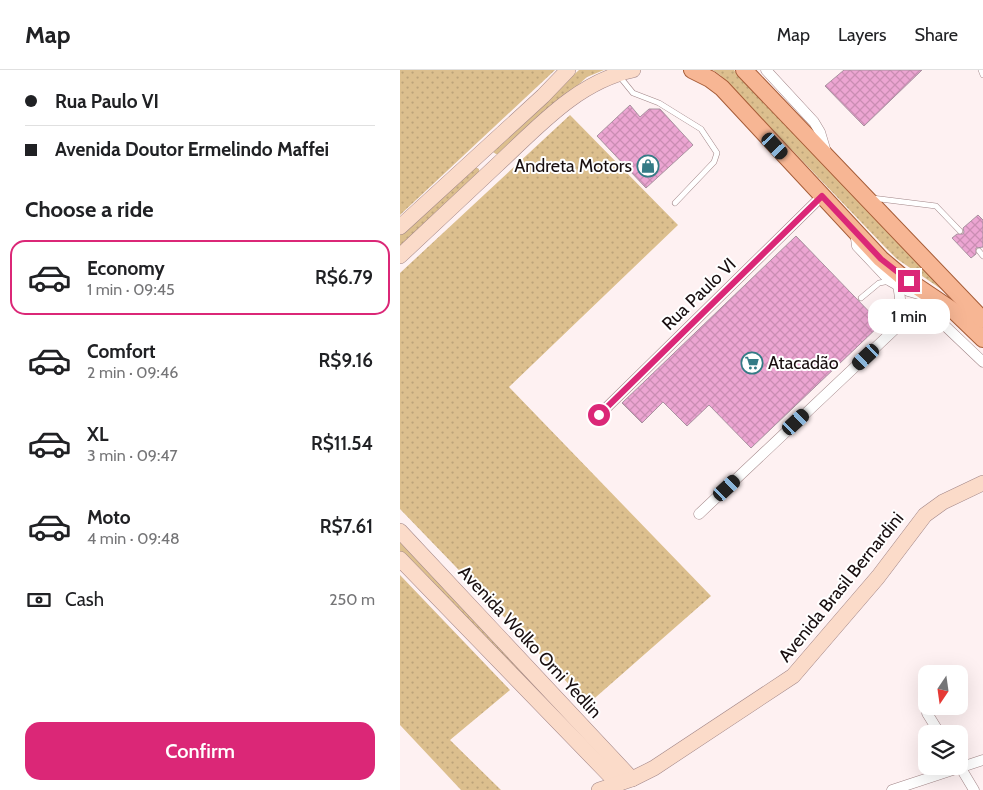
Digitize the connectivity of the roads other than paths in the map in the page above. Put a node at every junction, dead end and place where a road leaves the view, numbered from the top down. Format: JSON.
{"nodes":[{"id":1,"x":568,"y":70,"type":"edge"},
{"id":2,"x":692,"y":70,"type":"edge"},
{"id":3,"x":744,"y":70,"type":"edge"},
{"id":4,"x":766,"y":70,"type":"edge"},
{"id":5,"x":981,"y":70,"type":"edge"},
{"id":6,"x":626,"y":72,"type":"edge"},
{"id":7,"x":983,"y":75,"type":"edge"},
{"id":8,"x":479,"y":154,"type":"junction"},
{"id":9,"x":827,"y":157,"type":"junction"},
{"id":10,"x":492,"y":170,"type":"junction"},
{"id":11,"x":822,"y":196,"type":"junction"},
{"id":12,"x":865,"y":197,"type":"junction"},
{"id":13,"x":675,"y":203,"type":"dead end"},
{"id":14,"x":400,"y":227,"type":"edge"},
{"id":15,"x":960,"y":231,"type":"dead end"},
{"id":16,"x":855,"y":232,"type":"junction"},
{"id":17,"x":400,"y":256,"type":"edge"},
{"id":18,"x":877,"y":268,"type":"junction"},
{"id":19,"x":894,"y":283,"type":"junction"},
{"id":20,"x":874,"y":286,"type":"junction"},
{"id":21,"x":908,"y":291,"type":"junction"},
{"id":22,"x":861,"y":298,"type":"dead end"},
{"id":23,"x":932,"y":304,"type":"junction"},
{"id":24,"x":983,"y":320,"type":"edge"},
{"id":25,"x":894,"y":330,"type":"junction"},
{"id":26,"x":983,"y":340,"type":"edge"},
{"id":27,"x":983,"y":362,"type":"edge"},
{"id":28,"x":599,"y":415,"type":"dead end"},
{"id":29,"x":983,"y":483,"type":"edge"},
{"id":30,"x":699,"y":514,"type":"dead end"},
{"id":31,"x":400,"y":531,"type":"edge"},
{"id":32,"x":400,"y":559,"type":"edge"},
{"id":33,"x":983,"y":760,"type":"edge"},
{"id":34,"x":968,"y":765,"type":"edge"},
{"id":35,"x":936,"y":775,"type":"edge"},
{"id":36,"x":965,"y":775,"type":"edge"},
{"id":37,"x":628,"y":786,"type":"edge"},
{"id":38,"x":599,"y":790,"type":"edge"},
{"id":39,"x":892,"y":790,"type":"edge"},
{"id":40,"x":974,"y":790,"type":"edge"}],
"edges":[{"from":1,"to":8,"type":"street"},
{"from":2,"to":11,"type":"main road"},
{"from":3,"to":9,"type":"main road"},
{"from":4,"to":9,"type":"street"},
{"from":5,"to":7,"type":"lane"},
{"from":6,"to":10,"type":"street"},
{"from":6,"to":13,"type":"lane"},
{"from":8,"to":10,"type":"street"},
{"from":8,"to":14,"type":"street"},
{"from":9,"to":12,"type":"main road"},
{"from":10,"to":17,"type":"street"},
{"from":11,"to":16,"type":"main road"},
{"from":11,"to":28,"type":"street","name":"Rua Paulo VI"},
{"from":12,"to":15,"type":"lane"},
{"from":12,"to":24,"type":"main road"},
{"from":16,"to":18,"type":"street"},
{"from":16,"to":23,"type":"main road"},
{"from":18,"to":19,"type":"street"},
{"from":18,"to":20,"type":"lane"},
{"from":19,"to":20,"type":"lane"},
{"from":19,"to":21,"type":"street"},
{"from":19,"to":25,"type":"street"},
{"from":20,"to":22,"type":"lane"},
{"from":21,"to":23,"type":"street"},
{"from":21,"to":23,"type":"street"},
{"from":23,"to":25,"type":"street"},
{"from":23,"to":26,"type":"main road"},
{"from":23,"to":27,"type":"street"},
{"from":25,"to":30,"type":"street"},
{"from":29,"to":37,"type":"street","name":"Avenida Brasil Bernardini"},
{"from":31,"to":37,"type":"street","name":"Avenida Wolko Orni Yedlin"},
{"from":32,"to":37,"type":"street","name":"Avenida Wolko Orni Yedlin"},
{"from":33,"to":34,"type":"street"},
{"from":35,"to":39,"type":"street"},
{"from":36,"to":40,"type":"street"},
{"from":37,"to":38,"type":"street","name":"Avenida Brasil Bernardini"}]}
